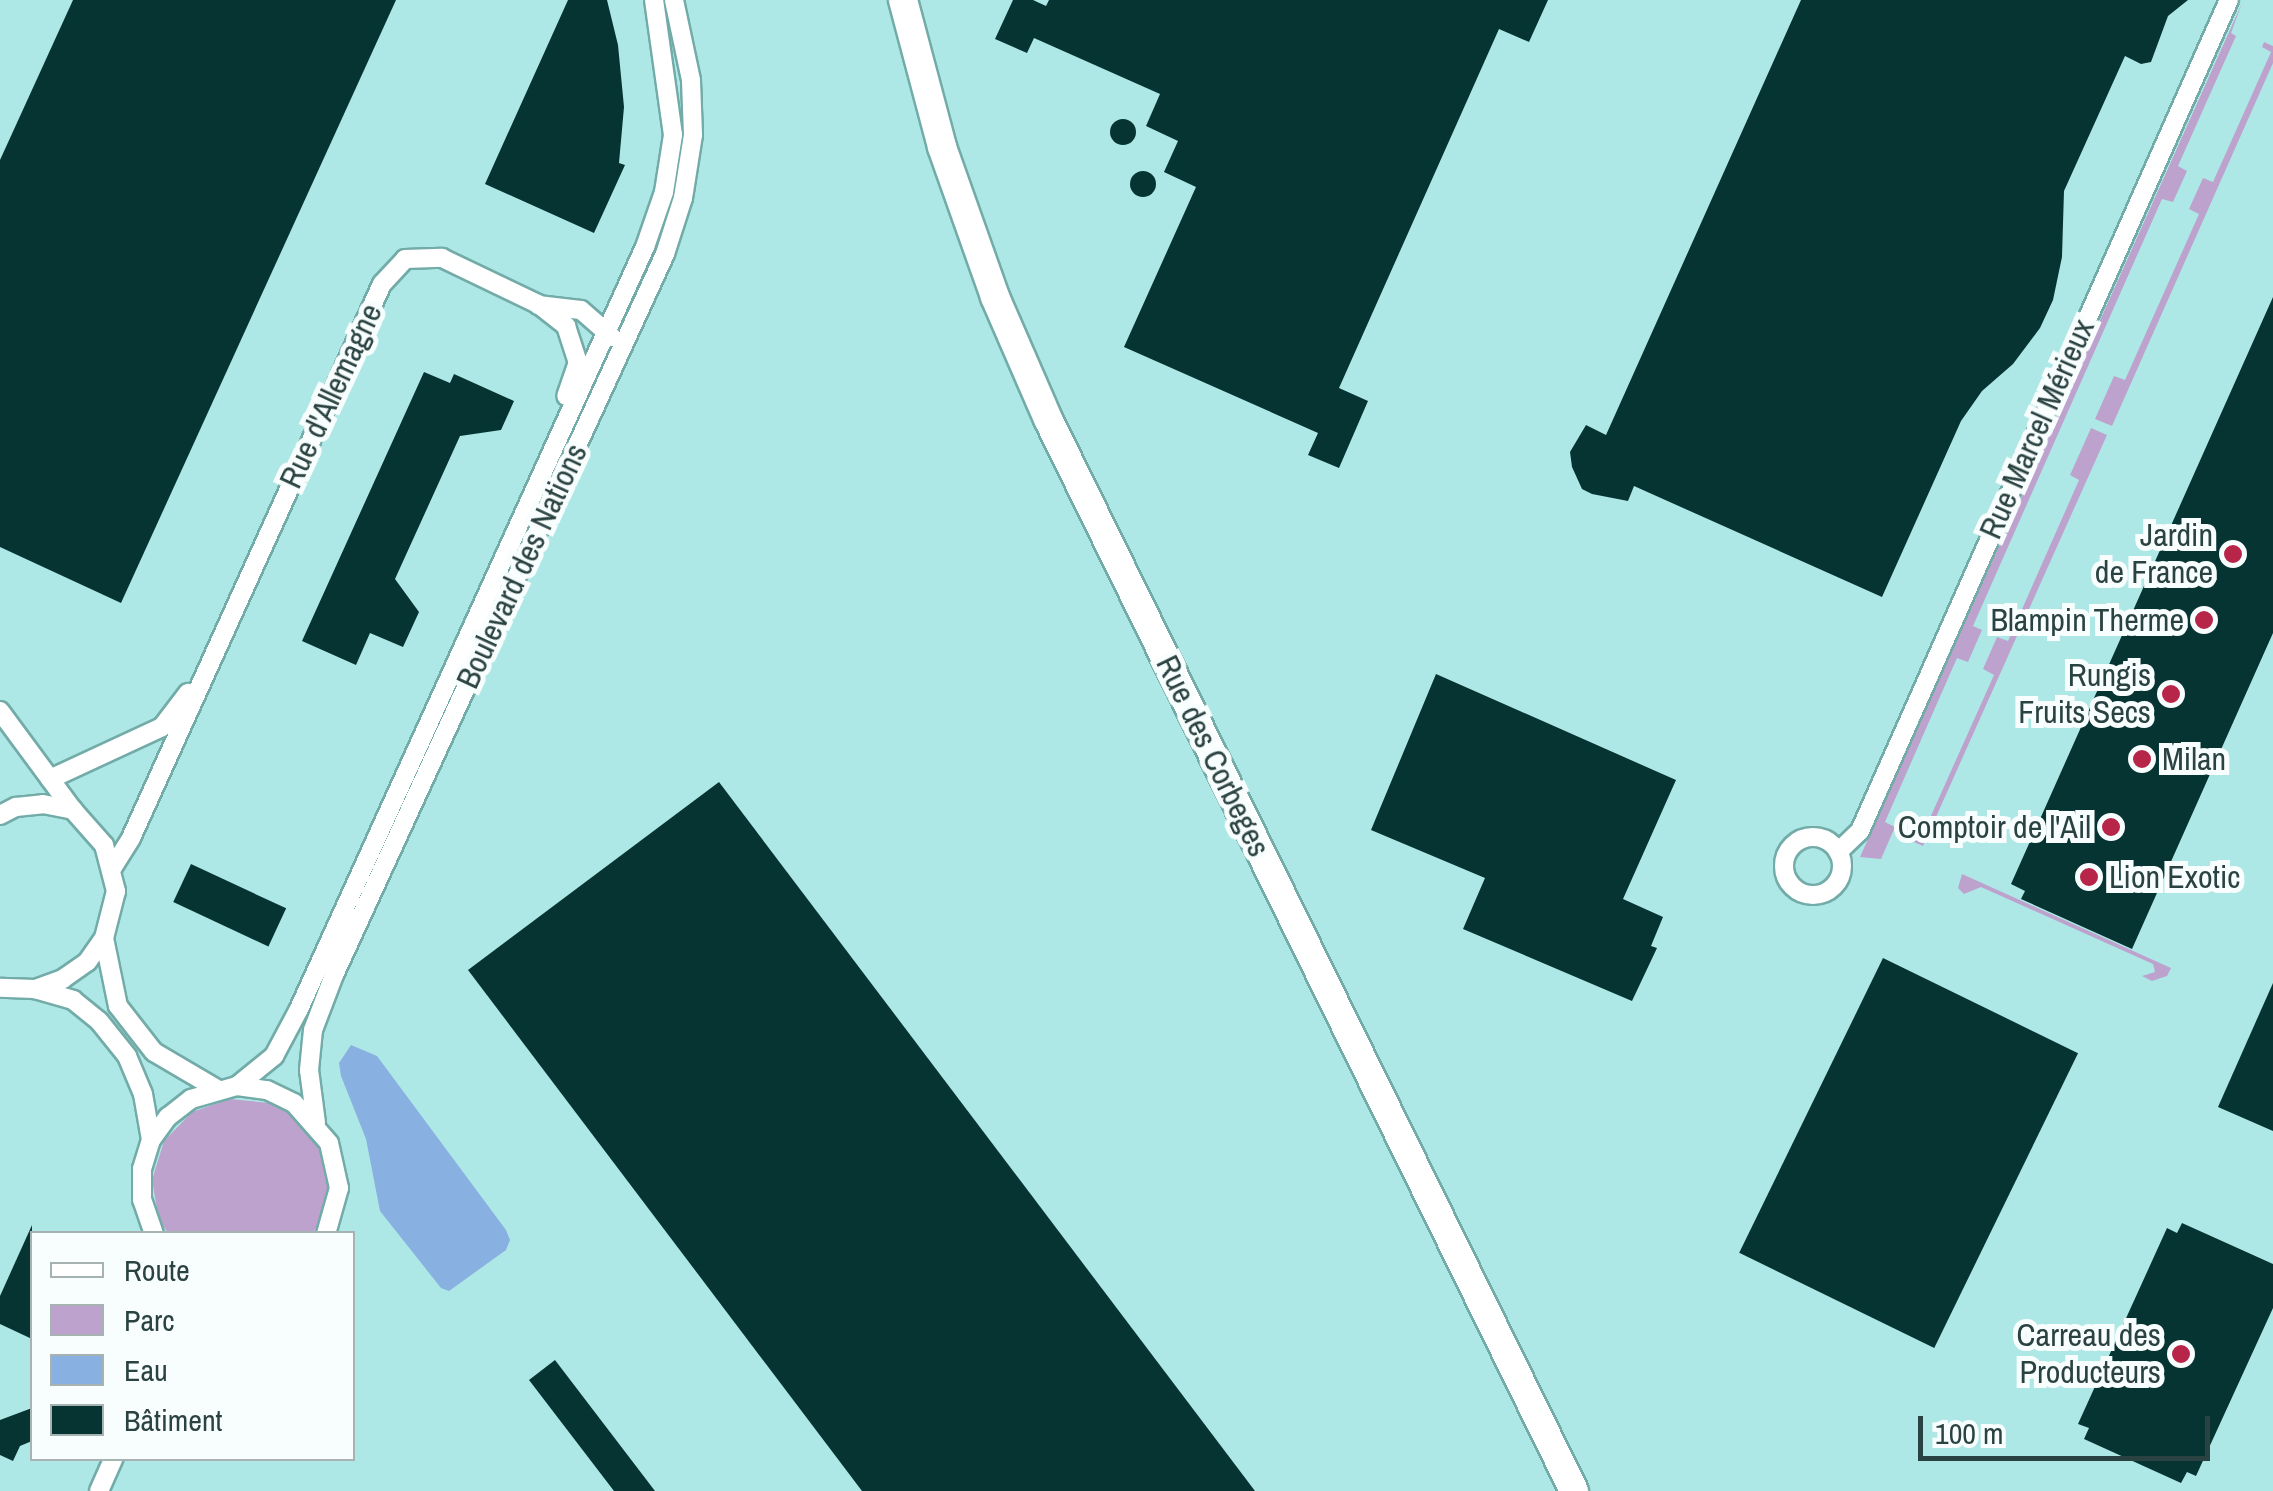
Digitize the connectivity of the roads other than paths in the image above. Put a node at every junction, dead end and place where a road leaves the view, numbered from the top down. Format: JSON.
{"nodes":[{"id":1,"x":654,"y":0,"type":"edge"},
{"id":2,"x":674,"y":0,"type":"edge"},
{"id":3,"x":903,"y":0,"type":"edge"},
{"id":4,"x":2229,"y":0,"type":"edge"},
{"id":5,"x":538,"y":304,"type":"junction"},
{"id":6,"x":606,"y":332,"type":"junction"},
{"id":7,"x":551,"y":503,"type":"junction"},
{"id":8,"x":516,"y":531,"type":"junction"},
{"id":9,"x":207,"y":669,"type":"junction"},
{"id":10,"x":0,"y":711,"type":"edge"},
{"id":11,"x":50,"y":779,"type":"junction"},
{"id":12,"x":73,"y":810,"type":"junction"},
{"id":13,"x":0,"y":815,"type":"edge"},
{"id":14,"x":1838,"y":852,"type":"dead end"},
{"id":15,"x":113,"y":867,"type":"junction"},
{"id":16,"x":104,"y":938,"type":"junction"},
{"id":17,"x":0,"y":988,"type":"edge"},
{"id":18,"x":35,"y":989,"type":"junction"},
{"id":19,"x":237,"y":1086,"type":"junction"},
{"id":20,"x":217,"y":1089,"type":"junction"},
{"id":21,"x":316,"y":1123,"type":"junction"},
{"id":22,"x":152,"y":1140,"type":"junction"},
{"id":23,"x":153,"y":1231,"type":"edge"},
{"id":24,"x":327,"y":1231,"type":"edge"},
{"id":25,"x":113,"y":1461,"type":"edge"},
{"id":26,"x":99,"y":1491,"type":"edge"},
{"id":27,"x":1574,"y":1491,"type":"edge"}],
"edges":[{"from":1,"to":6,"type":"street","name":"Boulevard des Nations"},
{"from":2,"to":7,"type":"street","name":"Boulevard des Nations"},
{"from":3,"to":27,"type":"street","name":"Rue des Corbeges"},
{"from":4,"to":14,"type":"street","name":"Rue Marcel Mérieux"},
{"from":5,"to":6,"type":"street","name":"Rue d'Allemagne"},
{"from":5,"to":8,"type":"street","name":"Rue d'Allemagne"},
{"from":5,"to":9,"type":"street","name":"Rue d'Allemagne"},
{"from":6,"to":7,"type":"street"},
{"from":6,"to":8,"type":"street","name":"Boulevard des Nations"},
{"from":7,"to":21,"type":"street","name":"Boulevard des Nations"},
{"from":8,"to":19,"type":"street","name":"Boulevard des Nations"},
{"from":9,"to":11,"type":"street","name":"Rue d'Allemagne"},
{"from":9,"to":15,"type":"street","name":"Rue d'Allemagne"},
{"from":10,"to":11,"type":"street"},
{"from":11,"to":12,"type":"street"},
{"from":12,"to":13,"type":"street"},
{"from":12,"to":15,"type":"street"},
{"from":15,"to":16,"type":"street"},
{"from":16,"to":18,"type":"street"},
{"from":16,"to":20,"type":"street"},
{"from":17,"to":18,"type":"street"},
{"from":18,"to":22,"type":"street"},
{"from":19,"to":20,"type":"street"},
{"from":19,"to":21,"type":"street"},
{"from":20,"to":22,"type":"street"},
{"from":21,"to":24,"type":"street","name":"Boulevard des Nations"},
{"from":22,"to":23,"type":"street"},
{"from":25,"to":26,"type":"street"}]}
